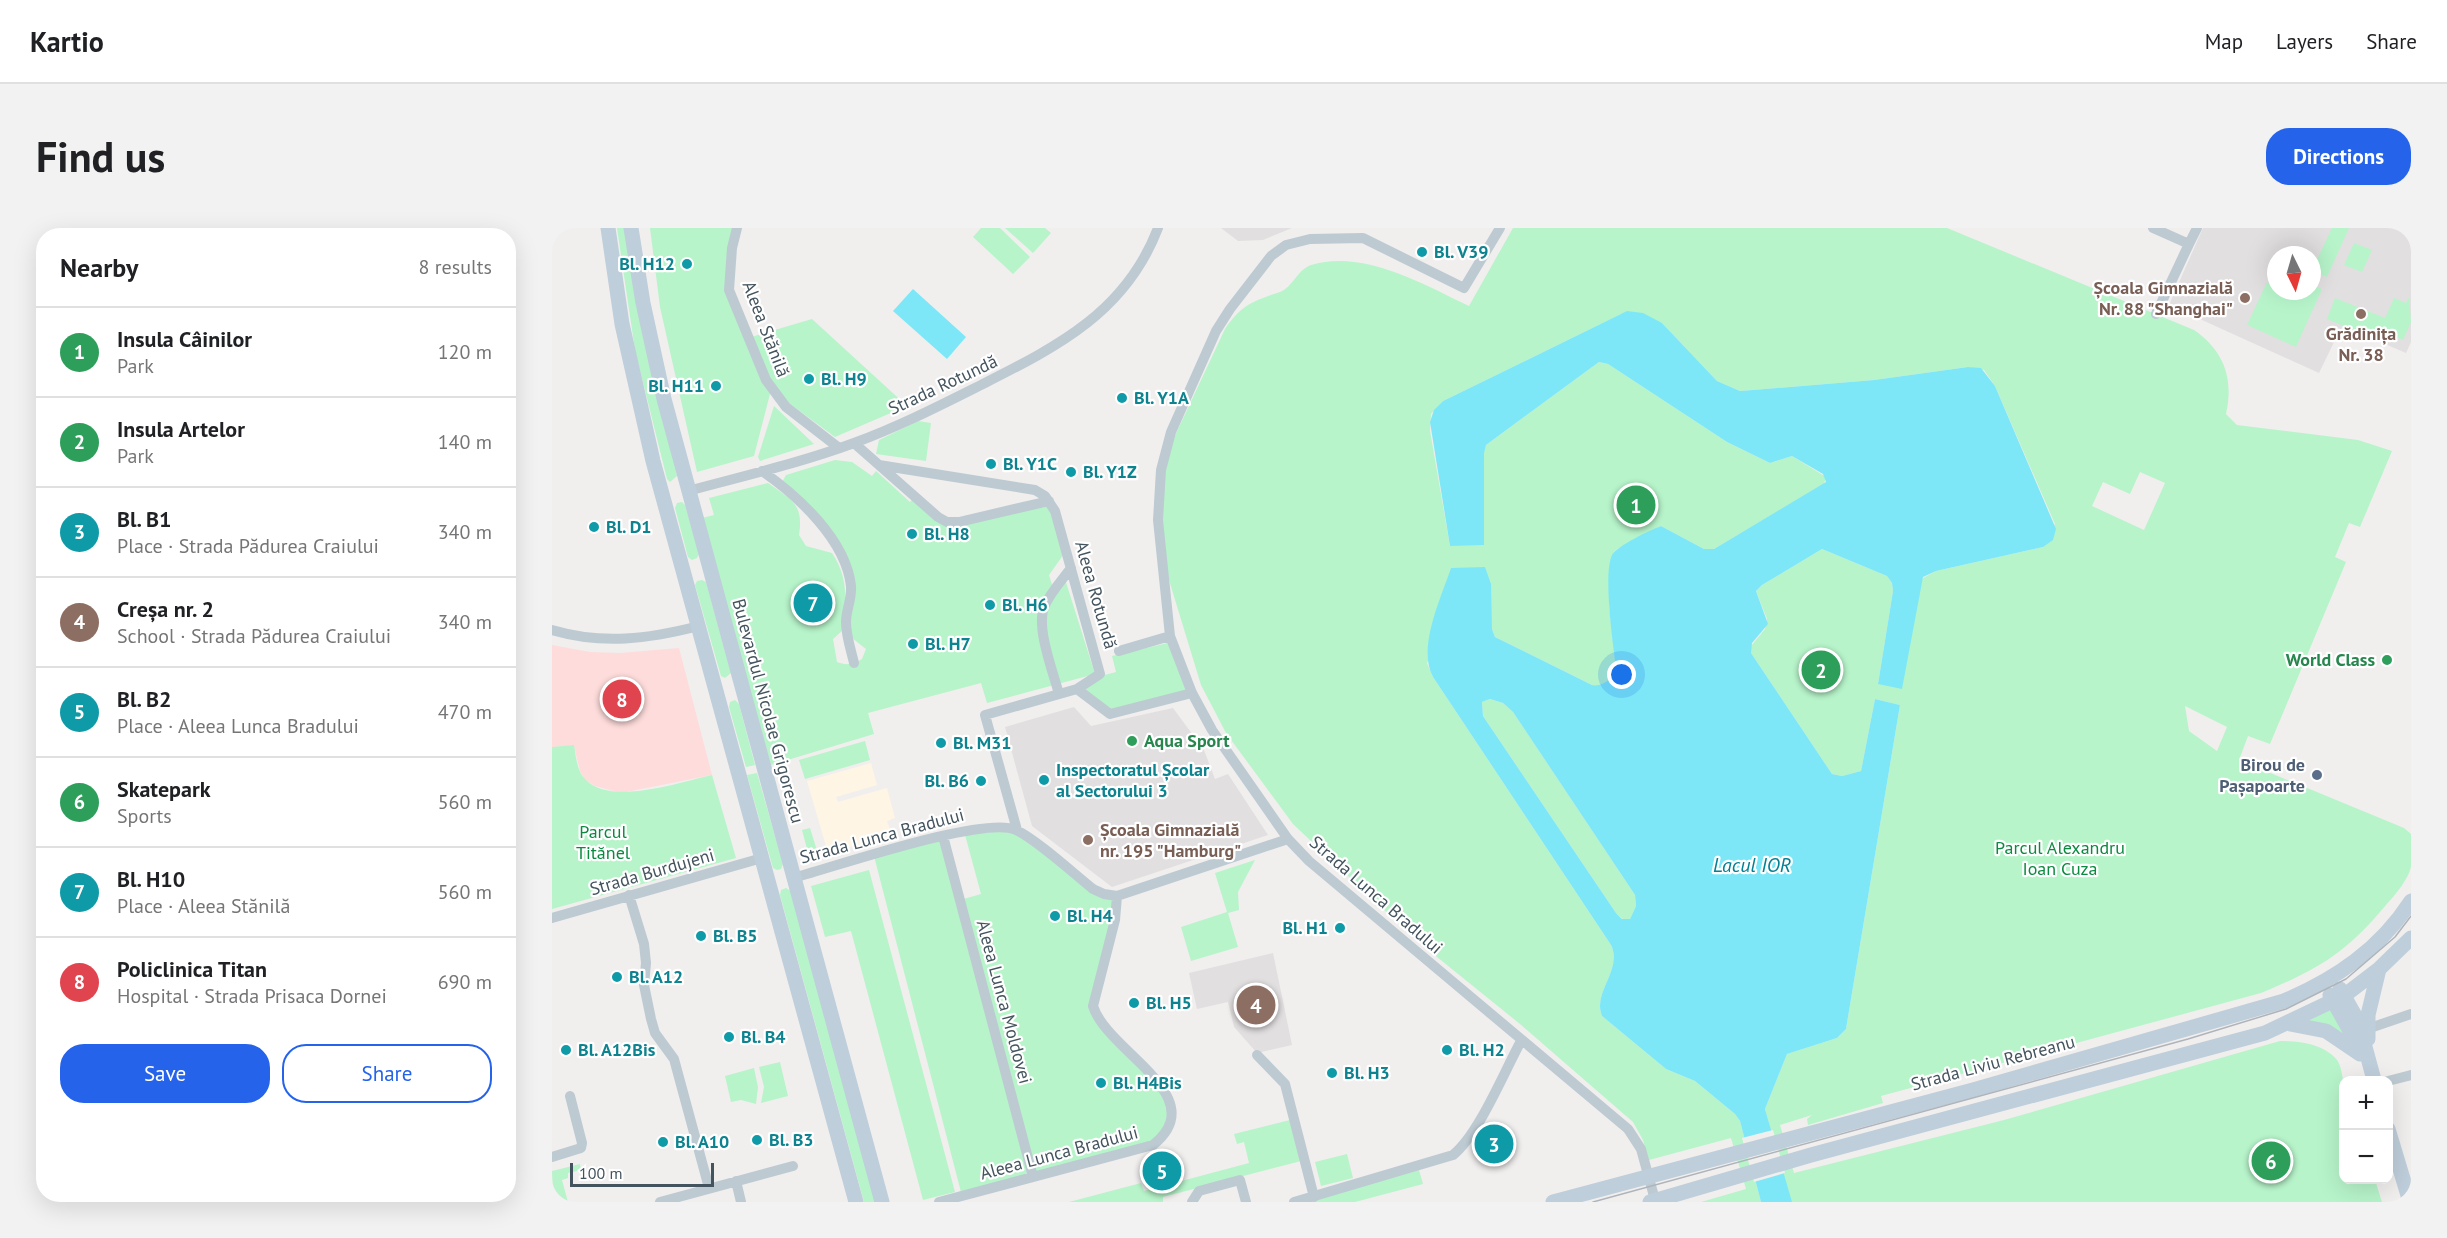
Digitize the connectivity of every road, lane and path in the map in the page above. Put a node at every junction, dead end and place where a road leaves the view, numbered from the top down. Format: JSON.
{"nodes":[{"id":1,"x":608,"y":228,"type":"edge"},
{"id":2,"x":631,"y":228,"type":"edge"},
{"id":3,"x":737,"y":228,"type":"edge"},
{"id":4,"x":1158,"y":228,"type":"edge"},
{"id":5,"x":1500,"y":228,"type":"edge"},
{"id":6,"x":2153,"y":228,"type":"edge"},
{"id":7,"x":2197,"y":228,"type":"edge"},
{"id":8,"x":1365,"y":233,"type":"edge"},
{"id":9,"x":2189,"y":244,"type":"junction"},
{"id":10,"x":2156,"y":314,"type":"dead end"},
{"id":11,"x":854,"y":443,"type":"junction"},
{"id":12,"x":839,"y":448,"type":"junction"},
{"id":13,"x":879,"y":465,"type":"junction"},
{"id":14,"x":762,"y":471,"type":"junction"},
{"id":15,"x":688,"y":491,"type":"junction"},
{"id":16,"x":663,"y":498,"type":"junction"},
{"id":17,"x":1049,"y":501,"type":"junction"},
{"id":18,"x":1071,"y":568,"type":"junction"},
{"id":19,"x":709,"y":569,"type":"junction"},
{"id":20,"x":685,"y":576,"type":"junction"},
{"id":21,"x":699,"y":626,"type":"junction"},
{"id":22,"x":552,"y":630,"type":"edge"},
{"id":23,"x":1170,"y":636,"type":"junction"},
{"id":24,"x":1119,"y":651,"type":"dead end"},
{"id":25,"x":854,"y":663,"type":"dead end"},
{"id":26,"x":741,"y":686,"type":"junction"},
{"id":27,"x":1077,"y":689,"type":"junction"},
{"id":28,"x":717,"y":692,"type":"junction"},
{"id":29,"x":1192,"y":693,"type":"junction"},
{"id":30,"x":1059,"y":694,"type":"junction"},
{"id":31,"x":1017,"y":830,"type":"junction"},
{"id":32,"x":943,"y":836,"type":"junction"},
{"id":33,"x":1287,"y":839,"type":"junction"},
{"id":34,"x":762,"y":858,"type":"junction"},
{"id":35,"x":793,"y":878,"type":"junction"},
{"id":36,"x":769,"y":884,"type":"junction"},
{"id":37,"x":629,"y":895,"type":"junction"},
{"id":38,"x":1117,"y":896,"type":"junction"},
{"id":39,"x":2411,"y":902,"type":"edge"},
{"id":40,"x":552,"y":918,"type":"edge"},
{"id":41,"x":2411,"y":938,"type":"edge"},
{"id":42,"x":2379,"y":969,"type":"junction"},
{"id":43,"x":2329,"y":982,"type":"junction"},
{"id":44,"x":2339,"y":999,"type":"junction"},
{"id":45,"x":2411,"y":1014,"type":"edge"},
{"id":46,"x":2290,"y":1024,"type":"junction"},
{"id":47,"x":2367,"y":1029,"type":"junction"},
{"id":48,"x":1521,"y":1041,"type":"junction"},
{"id":49,"x":1257,"y":1055,"type":"dead end"},
{"id":50,"x":2368,"y":1063,"type":"junction"},
{"id":51,"x":2411,"y":1075,"type":"edge"},
{"id":52,"x":2373,"y":1076,"type":"edge"},
{"id":53,"x":2393,"y":1080,"type":"edge"},
{"id":54,"x":570,"y":1096,"type":"dead end"},
{"id":55,"x":2393,"y":1146,"type":"edge"},
{"id":56,"x":552,"y":1157,"type":"edge"},
{"id":57,"x":793,"y":1166,"type":"dead end"},
{"id":58,"x":1649,"y":1175,"type":"junction"},
{"id":59,"x":1033,"y":1177,"type":"junction"},
{"id":60,"x":735,"y":1181,"type":"junction"},
{"id":61,"x":709,"y":1188,"type":"junction"},
{"id":62,"x":1314,"y":1197,"type":"junction"},
{"id":63,"x":1653,"y":1201,"type":"edge"},
{"id":64,"x":660,"y":1202,"type":"edge"},
{"id":65,"x":741,"y":1202,"type":"edge"},
{"id":66,"x":856,"y":1202,"type":"edge"},
{"id":67,"x":882,"y":1202,"type":"edge"},
{"id":68,"x":939,"y":1202,"type":"edge"},
{"id":69,"x":1192,"y":1202,"type":"edge"},
{"id":70,"x":1246,"y":1202,"type":"edge"},
{"id":71,"x":1294,"y":1202,"type":"edge"},
{"id":72,"x":1553,"y":1202,"type":"edge"},
{"id":73,"x":2410,"y":1202,"type":"edge"}],
"edges":[{"from":1,"to":16,"type":"main road"},
{"from":2,"to":15,"type":"main road","name":"Bulevardul Nicolae Grigorescu"},
{"from":3,"to":12,"type":"street","name":"Aleea Stănilă"},
{"from":4,"to":11,"type":"street","name":"Strada Rotundă"},
{"from":5,"to":8,"type":"street"},
{"from":6,"to":9,"type":"street"},
{"from":7,"to":9,"type":"street"},
{"from":8,"to":23,"type":"street"},
{"from":9,"to":10,"type":"street"},
{"from":11,"to":12,"type":"street","name":"Strada Rotundă"},
{"from":11,"to":13,"type":"street"},
{"from":12,"to":14,"type":"street","name":"Strada Rotundă"},
{"from":13,"to":17,"type":"street"},
{"from":13,"to":17,"type":"street"},
{"from":14,"to":15,"type":"street","name":"Strada Rotundă"},
{"from":14,"to":25,"type":"street"},
{"from":15,"to":16,"type":"main road"},
{"from":15,"to":19,"type":"main road","name":"Bulevardul Nicolae Grigorescu"},
{"from":16,"to":20,"type":"main road"},
{"from":17,"to":18,"type":"street","name":"Aleea Rotundă"},
{"from":18,"to":27,"type":"street","name":"Aleea Rotundă"},
{"from":18,"to":30,"type":"street"},
{"from":19,"to":20,"type":"main road"},
{"from":19,"to":26,"type":"main road","name":"Bulevardul Nicolae Grigorescu"},
{"from":20,"to":21,"type":"main road"},
{"from":21,"to":22,"type":"street"},
{"from":21,"to":28,"type":"main road"},
{"from":23,"to":24,"type":"street"},
{"from":23,"to":29,"type":"street"},
{"from":26,"to":28,"type":"main road"},
{"from":26,"to":35,"type":"main road","name":"Bulevardul Nicolae Grigorescu"},
{"from":27,"to":29,"type":"street"},
{"from":27,"to":30,"type":"street","name":"Aleea Rotundă"},
{"from":28,"to":34,"type":"main road"},
{"from":29,"to":33,"type":"street"},
{"from":30,"to":31,"type":"street","name":"Aleea Rotundă"},
{"from":31,"to":32,"type":"street","name":"Strada Lunca Bradului"},
{"from":31,"to":38,"type":"street"},
{"from":32,"to":35,"type":"street","name":"Strada Lunca Bradului"},
{"from":32,"to":59,"type":"street","name":"Aleea Lunca Moldovei"},
{"from":33,"to":38,"type":"street","name":"Strada Lunca Bradului"},
{"from":33,"to":48,"type":"street","name":"Strada Lunca Bradului"},
{"from":34,"to":36,"type":"main road"},
{"from":34,"to":37,"type":"street","name":"Strada Burdujeni"},
{"from":35,"to":36,"type":"main road"},
{"from":35,"to":67,"type":"main road","name":"Bulevardul Nicolae Grigorescu"},
{"from":36,"to":66,"type":"main road"},
{"from":37,"to":40,"type":"street","name":"Strada Burdujeni"},
{"from":37,"to":61,"type":"street"},
{"from":38,"to":59,"type":"street","name":"Aleea Lunca Bradului"},
{"from":39,"to":43,"type":"main road","name":"Strada Liviu Rebreanu"},
{"from":41,"to":42,"type":"main road"},
{"from":42,"to":44,"type":"main road"},
{"from":42,"to":47,"type":"main road"},
{"from":43,"to":44,"type":"main road"},
{"from":43,"to":58,"type":"main road","name":"Strada Liviu Rebreanu"},
{"from":44,"to":46,"type":"main road"},
{"from":44,"to":50,"type":"main road"},
{"from":45,"to":47,"type":"street"},
{"from":46,"to":50,"type":"main road"},
{"from":46,"to":63,"type":"main road"},
{"from":47,"to":50,"type":"main road"},
{"from":48,"to":58,"type":"street","name":"Strada Lunca Bradului"},
{"from":48,"to":62,"type":"street"},
{"from":49,"to":62,"type":"street"},
{"from":50,"to":52,"type":"main road"},
{"from":51,"to":53,"type":"street"},
{"from":54,"to":56,"type":"street"},
{"from":55,"to":73,"type":"main road"},
{"from":57,"to":60,"type":"street"},
{"from":58,"to":63,"type":"street","name":"Strada Lunca Bradului"},
{"from":58,"to":72,"type":"main road","name":"Strada Liviu Rebreanu"},
{"from":59,"to":68,"type":"street","name":"Aleea Lunca Bradului"},
{"from":60,"to":61,"type":"street"},
{"from":60,"to":65,"type":"street"},
{"from":61,"to":64,"type":"street"},
{"from":62,"to":71,"type":"street"},
{"from":69,"to":70,"type":"street"}]}
